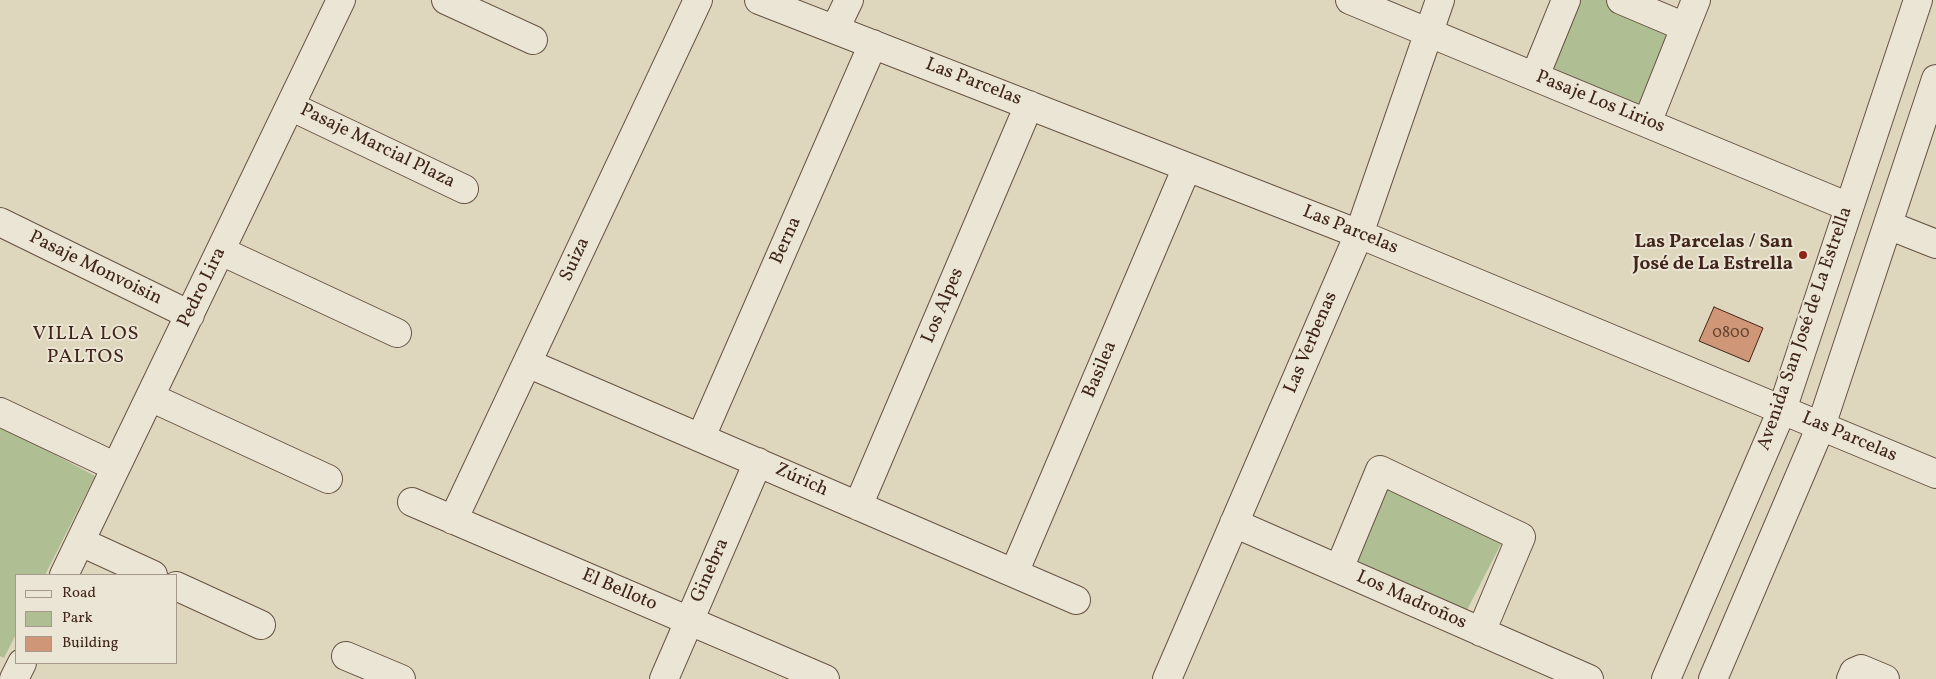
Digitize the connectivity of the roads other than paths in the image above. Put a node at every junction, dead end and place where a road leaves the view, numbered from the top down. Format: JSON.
{"nodes":[{"id":1,"x":341,"y":0,"type":"edge"},
{"id":2,"x":446,"y":0,"type":"edge"},
{"id":3,"x":698,"y":0,"type":"edge"},
{"id":4,"x":759,"y":0,"type":"edge"},
{"id":5,"x":848,"y":0,"type":"edge"},
{"id":6,"x":1350,"y":0,"type":"edge"},
{"id":7,"x":1440,"y":0,"type":"edge"},
{"id":8,"x":1566,"y":0,"type":"edge"},
{"id":9,"x":1621,"y":0,"type":"edge"},
{"id":10,"x":1696,"y":0,"type":"edge"},
{"id":11,"x":1918,"y":0,"type":"edge"},
{"id":12,"x":1685,"y":27,"type":"junction"},
{"id":13,"x":835,"y":29,"type":"junction"},
{"id":14,"x":1429,"y":32,"type":"junction"},
{"id":15,"x":533,"y":40,"type":"dead end"},
{"id":16,"x":873,"y":44,"type":"junction"},
{"id":17,"x":1535,"y":76,"type":"junction"},
{"id":18,"x":1936,"y":79,"type":"edge"},
{"id":19,"x":1029,"y":105,"type":"junction"},
{"id":20,"x":290,"y":106,"type":"junction"},
{"id":21,"x":1647,"y":122,"type":"junction"},
{"id":22,"x":1187,"y":167,"type":"junction"},
{"id":23,"x":464,"y":189,"type":"dead end"},
{"id":24,"x":1849,"y":206,"type":"junction"},
{"id":25,"x":0,"y":222,"type":"edge"},
{"id":26,"x":1888,"y":225,"type":"junction"},
{"id":27,"x":1359,"y":234,"type":"junction"},
{"id":28,"x":1936,"y":244,"type":"edge"},
{"id":29,"x":221,"y":251,"type":"junction"},
{"id":30,"x":190,"y":315,"type":"junction"},
{"id":31,"x":397,"y":333,"type":"dead end"},
{"id":32,"x":527,"y":362,"type":"junction"},
{"id":33,"x":150,"y":397,"type":"junction"},
{"id":34,"x":1782,"y":410,"type":"junction"},
{"id":35,"x":0,"y":412,"type":"edge"},
{"id":36,"x":1821,"y":426,"type":"junction"},
{"id":37,"x":701,"y":438,"type":"junction"},
{"id":38,"x":758,"y":462,"type":"junction"},
{"id":39,"x":116,"y":468,"type":"junction"},
{"id":40,"x":1936,"y":474,"type":"edge"},
{"id":41,"x":328,"y":479,"type":"dead end"},
{"id":42,"x":412,"y":502,"type":"dead end"},
{"id":43,"x":858,"y":506,"type":"junction"},
{"id":44,"x":453,"y":520,"type":"junction"},
{"id":45,"x":1234,"y":523,"type":"junction"},
{"id":46,"x":81,"y":542,"type":"junction"},
{"id":47,"x":1339,"y":569,"type":"junction"},
{"id":48,"x":1014,"y":573,"type":"junction"},
{"id":49,"x":65,"y":574,"type":"edge"},
{"id":50,"x":151,"y":574,"type":"edge"},
{"id":51,"x":178,"y":587,"type":"edge"},
{"id":52,"x":1076,"y":600,"type":"dead end"},
{"id":53,"x":689,"y":621,"type":"junction"},
{"id":54,"x":261,"y":625,"type":"dead end"},
{"id":55,"x":1481,"y":632,"type":"junction"},
{"id":56,"x":346,"y":656,"type":"dead end"},
{"id":57,"x":22,"y":664,"type":"edge"},
{"id":58,"x":14,"y":679,"type":"edge"},
{"id":59,"x":401,"y":679,"type":"edge"},
{"id":60,"x":664,"y":679,"type":"edge"},
{"id":61,"x":826,"y":679,"type":"edge"},
{"id":62,"x":1167,"y":679,"type":"edge"},
{"id":63,"x":1589,"y":679,"type":"edge"},
{"id":64,"x":1666,"y":679,"type":"edge"},
{"id":65,"x":1714,"y":679,"type":"edge"},
{"id":66,"x":1851,"y":679,"type":"edge"},
{"id":67,"x":1885,"y":679,"type":"edge"}],
"edges":[{"from":1,"to":20,"type":"street","name":"Pedro Lira"},
{"from":2,"to":15,"type":"street"},
{"from":3,"to":32,"type":"street","name":"Suiza"},
{"from":4,"to":13,"type":"street","name":"Las Parcelas"},
{"from":5,"to":13,"type":"street"},
{"from":6,"to":14,"type":"street","name":"Pasaje Los Lirios"},
{"from":7,"to":14,"type":"street","name":"Las Verbenas"},
{"from":8,"to":17,"type":"street"},
{"from":9,"to":12,"type":"street"},
{"from":10,"to":12,"type":"street"},
{"from":11,"to":24,"type":"street","name":"Avenida San José de La Estrella"},
{"from":12,"to":21,"type":"street"},
{"from":13,"to":16,"type":"street","name":"Las Parcelas"},
{"from":14,"to":17,"type":"street","name":"Pasaje Los Lirios"},
{"from":14,"to":27,"type":"street","name":"Las Verbenas"},
{"from":16,"to":19,"type":"street","name":"Las Parcelas"},
{"from":16,"to":37,"type":"street","name":"Berna"},
{"from":17,"to":21,"type":"street","name":"Pasaje Los Lirios"},
{"from":18,"to":26,"type":"street"},
{"from":19,"to":22,"type":"street","name":"Las Parcelas"},
{"from":19,"to":43,"type":"street","name":"Los Alpes"},
{"from":20,"to":23,"type":"street","name":"Pasaje Marcial Plaza"},
{"from":20,"to":29,"type":"street","name":"Pedro Lira"},
{"from":21,"to":24,"type":"street","name":"Pasaje Los Lirios"},
{"from":22,"to":27,"type":"street","name":"Las Parcelas"},
{"from":22,"to":48,"type":"street","name":"Basilea"},
{"from":24,"to":34,"type":"street","name":"Avenida San José de La Estrella"},
{"from":25,"to":30,"type":"street","name":"Pasaje Monvoisin"},
{"from":26,"to":28,"type":"street"},
{"from":26,"to":36,"type":"street"},
{"from":27,"to":34,"type":"street","name":"Las Parcelas"},
{"from":27,"to":45,"type":"street","name":"Las Verbenas"},
{"from":29,"to":30,"type":"street","name":"Pedro Lira"},
{"from":29,"to":31,"type":"street"},
{"from":30,"to":33,"type":"street","name":"Pedro Lira"},
{"from":32,"to":37,"type":"street","name":"Zúrich"},
{"from":32,"to":44,"type":"street","name":"Suiza"},
{"from":33,"to":39,"type":"street","name":"Pedro Lira"},
{"from":33,"to":41,"type":"street"},
{"from":34,"to":36,"type":"street","name":"Las Parcelas"},
{"from":34,"to":64,"type":"street","name":"Avenida San José de La Estrella"},
{"from":35,"to":39,"type":"street"},
{"from":36,"to":40,"type":"street","name":"Las Parcelas"},
{"from":36,"to":65,"type":"street"},
{"from":37,"to":38,"type":"street","name":"Zúrich"},
{"from":38,"to":43,"type":"street","name":"Zúrich"},
{"from":38,"to":53,"type":"street","name":"Ginebra"},
{"from":39,"to":46,"type":"street","name":"Pedro Lira"},
{"from":42,"to":44,"type":"street","name":"El Belloto"},
{"from":43,"to":48,"type":"street","name":"Zúrich"},
{"from":44,"to":53,"type":"street","name":"El Belloto"},
{"from":45,"to":47,"type":"street","name":"Los Madroños"},
{"from":45,"to":62,"type":"street","name":"Las Verbenas"},
{"from":46,"to":49,"type":"street","name":"Pedro Lira"},
{"from":46,"to":50,"type":"street"},
{"from":47,"to":55,"type":"street","name":"Los Madroños"},
{"from":47,"to":55,"type":"street"},
{"from":48,"to":52,"type":"street","name":"Zúrich"},
{"from":51,"to":54,"type":"street"},
{"from":53,"to":60,"type":"street","name":"Ginebra"},
{"from":53,"to":61,"type":"street","name":"El Belloto"},
{"from":55,"to":63,"type":"street","name":"Los Madroños"},
{"from":56,"to":59,"type":"street"},
{"from":57,"to":58,"type":"street"},
{"from":66,"to":67,"type":"street"}]}
